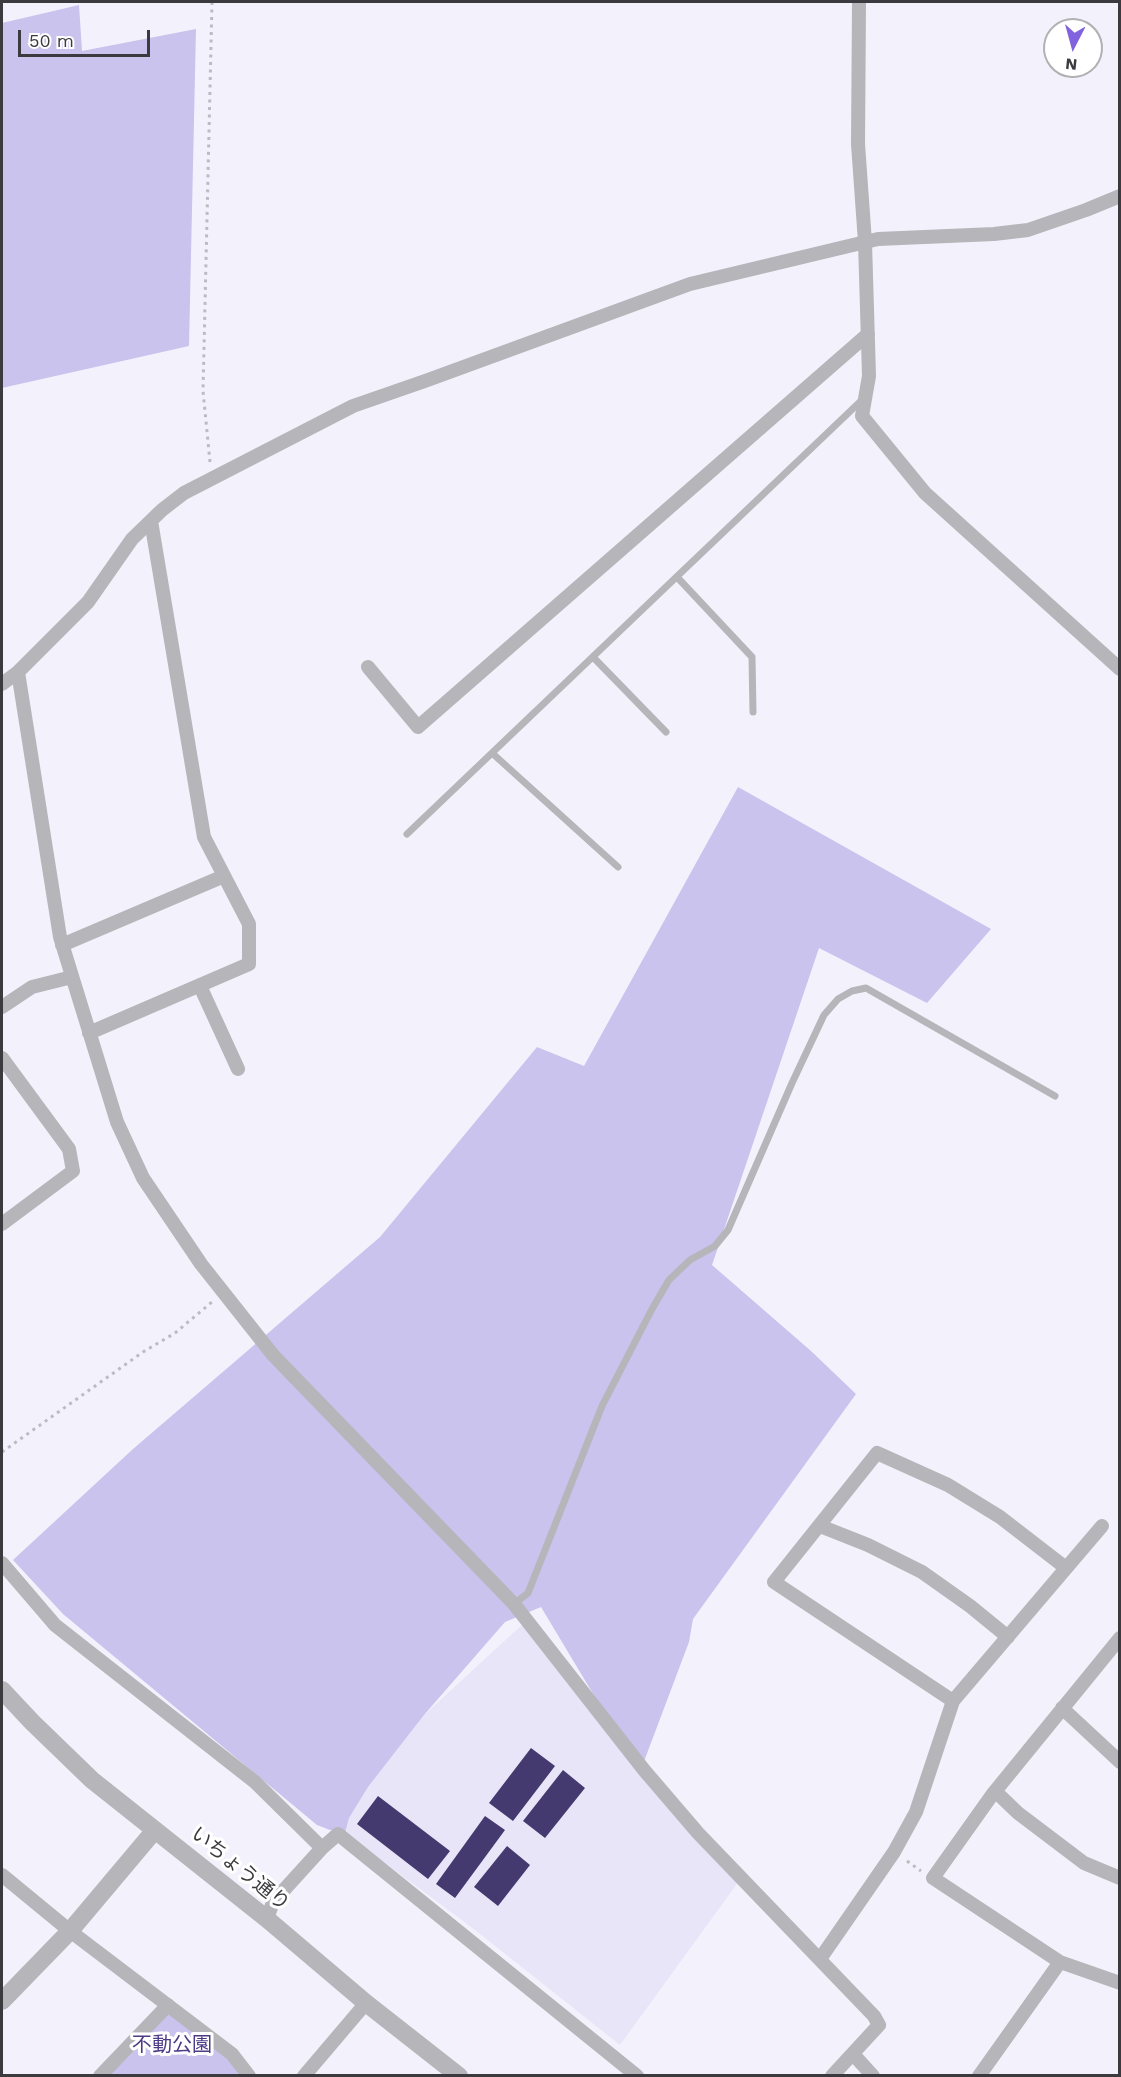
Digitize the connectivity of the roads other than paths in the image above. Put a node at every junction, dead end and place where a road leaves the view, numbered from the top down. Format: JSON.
{"nodes":[{"id":1,"x":859,"y":2,"type":"edge"},
{"id":2,"x":1119,"y":196,"type":"edge"},
{"id":3,"x":865,"y":242,"type":"junction"},
{"id":4,"x":868,"y":334,"type":"junction"},
{"id":5,"x":865,"y":397,"type":"junction"},
{"id":6,"x":151,"y":521,"type":"junction"},
{"id":7,"x":677,"y":577,"type":"junction"},
{"id":8,"x":593,"y":657,"type":"junction"},
{"id":9,"x":368,"y":667,"type":"dead end"},
{"id":10,"x":1119,"y":669,"type":"edge"},
{"id":11,"x":18,"y":672,"type":"junction"},
{"id":12,"x":2,"y":684,"type":"edge"},
{"id":13,"x":753,"y":712,"type":"dead end"},
{"id":14,"x":666,"y":732,"type":"dead end"},
{"id":15,"x":492,"y":753,"type":"junction"},
{"id":16,"x":408,"y":834,"type":"dead end"},
{"id":17,"x":618,"y":867,"type":"dead end"},
{"id":18,"x":224,"y":876,"type":"junction"},
{"id":19,"x":62,"y":945,"type":"junction"},
{"id":20,"x":72,"y":977,"type":"junction"},
{"id":21,"x":200,"y":986,"type":"junction"},
{"id":22,"x":2,"y":1007,"type":"edge"},
{"id":23,"x":89,"y":1033,"type":"junction"},
{"id":24,"x":2,"y":1058,"type":"edge"},
{"id":25,"x":238,"y":1069,"type":"dead end"},
{"id":26,"x":1055,"y":1096,"type":"dead end"},
{"id":27,"x":2,"y":1224,"type":"edge"},
{"id":28,"x":820,"y":1526,"type":"junction"},
{"id":29,"x":1102,"y":1526,"type":"dead end"},
{"id":30,"x":2,"y":1563,"type":"edge"},
{"id":31,"x":1065,"y":1568,"type":"junction"},
{"id":32,"x":514,"y":1604,"type":"junction"},
{"id":33,"x":1008,"y":1637,"type":"junction"},
{"id":34,"x":1119,"y":1638,"type":"edge"},
{"id":35,"x":2,"y":1690,"type":"edge"},
{"id":36,"x":953,"y":1701,"type":"junction"},
{"id":37,"x":1062,"y":1708,"type":"junction"},
{"id":38,"x":1119,"y":1762,"type":"edge"},
{"id":39,"x":995,"y":1791,"type":"junction"},
{"id":40,"x":155,"y":1830,"type":"junction"},
{"id":41,"x":322,"y":1848,"type":"junction"},
{"id":42,"x":2,"y":1875,"type":"edge"},
{"id":43,"x":1119,"y":1878,"type":"edge"},
{"id":44,"x":267,"y":1919,"type":"junction"},
{"id":45,"x":70,"y":1931,"type":"junction"},
{"id":46,"x":820,"y":1959,"type":"junction"},
{"id":47,"x":1060,"y":1962,"type":"junction"},
{"id":48,"x":1119,"y":1983,"type":"edge"},
{"id":49,"x":2,"y":2001,"type":"edge"},
{"id":50,"x":366,"y":2003,"type":"junction"},
{"id":51,"x":168,"y":2005,"type":"junction"},
{"id":52,"x":853,"y":2054,"type":"junction"},
{"id":53,"x":100,"y":2076,"type":"edge"},
{"id":54,"x":249,"y":2076,"type":"edge"},
{"id":55,"x":304,"y":2076,"type":"edge"},
{"id":56,"x":459,"y":2076,"type":"edge"},
{"id":57,"x":637,"y":2076,"type":"edge"},
{"id":58,"x":832,"y":2076,"type":"edge"},
{"id":59,"x":873,"y":2076,"type":"edge"},
{"id":60,"x":979,"y":2076,"type":"edge"}],
"edges":[{"from":1,"to":3,"type":"street"},
{"from":2,"to":3,"type":"street"},
{"from":3,"to":4,"type":"street"},
{"from":3,"to":6,"type":"street"},
{"from":4,"to":5,"type":"street"},
{"from":4,"to":9,"type":"street"},
{"from":5,"to":7,"type":"lane"},
{"from":5,"to":10,"type":"street"},
{"from":6,"to":11,"type":"street"},
{"from":6,"to":18,"type":"street"},
{"from":7,"to":8,"type":"lane"},
{"from":7,"to":13,"type":"lane"},
{"from":8,"to":14,"type":"lane"},
{"from":8,"to":15,"type":"lane"},
{"from":11,"to":12,"type":"street"},
{"from":11,"to":19,"type":"street"},
{"from":15,"to":16,"type":"lane"},
{"from":15,"to":17,"type":"lane"},
{"from":18,"to":19,"type":"street"},
{"from":18,"to":21,"type":"street"},
{"from":19,"to":20,"type":"street"},
{"from":20,"to":22,"type":"street"},
{"from":20,"to":23,"type":"street"},
{"from":21,"to":23,"type":"street"},
{"from":21,"to":25,"type":"street"},
{"from":23,"to":32,"type":"street"},
{"from":24,"to":27,"type":"street"},
{"from":26,"to":32,"type":"lane"},
{"from":28,"to":31,"type":"street"},
{"from":28,"to":33,"type":"street"},
{"from":28,"to":36,"type":"street"},
{"from":29,"to":31,"type":"street"},
{"from":30,"to":41,"type":"street"},
{"from":31,"to":33,"type":"street"},
{"from":32,"to":46,"type":"street"},
{"from":33,"to":36,"type":"street"},
{"from":34,"to":37,"type":"street"},
{"from":35,"to":40,"type":"street","name":"いちょう通り"},
{"from":36,"to":46,"type":"street"},
{"from":37,"to":38,"type":"street"},
{"from":37,"to":39,"type":"street"},
{"from":39,"to":43,"type":"street"},
{"from":39,"to":47,"type":"street"},
{"from":40,"to":44,"type":"street","name":"いちょう通り"},
{"from":40,"to":45,"type":"street"},
{"from":41,"to":44,"type":"street"},
{"from":41,"to":57,"type":"street"},
{"from":42,"to":45,"type":"street"},
{"from":44,"to":50,"type":"street","name":"いちょう通り"},
{"from":45,"to":49,"type":"street"},
{"from":45,"to":51,"type":"street"},
{"from":46,"to":52,"type":"street"},
{"from":47,"to":48,"type":"street"},
{"from":47,"to":60,"type":"street"},
{"from":50,"to":55,"type":"street"},
{"from":50,"to":56,"type":"street","name":"いちょう通り"},
{"from":51,"to":53,"type":"street"},
{"from":51,"to":54,"type":"street"},
{"from":52,"to":58,"type":"street"},
{"from":52,"to":59,"type":"street"}]}
